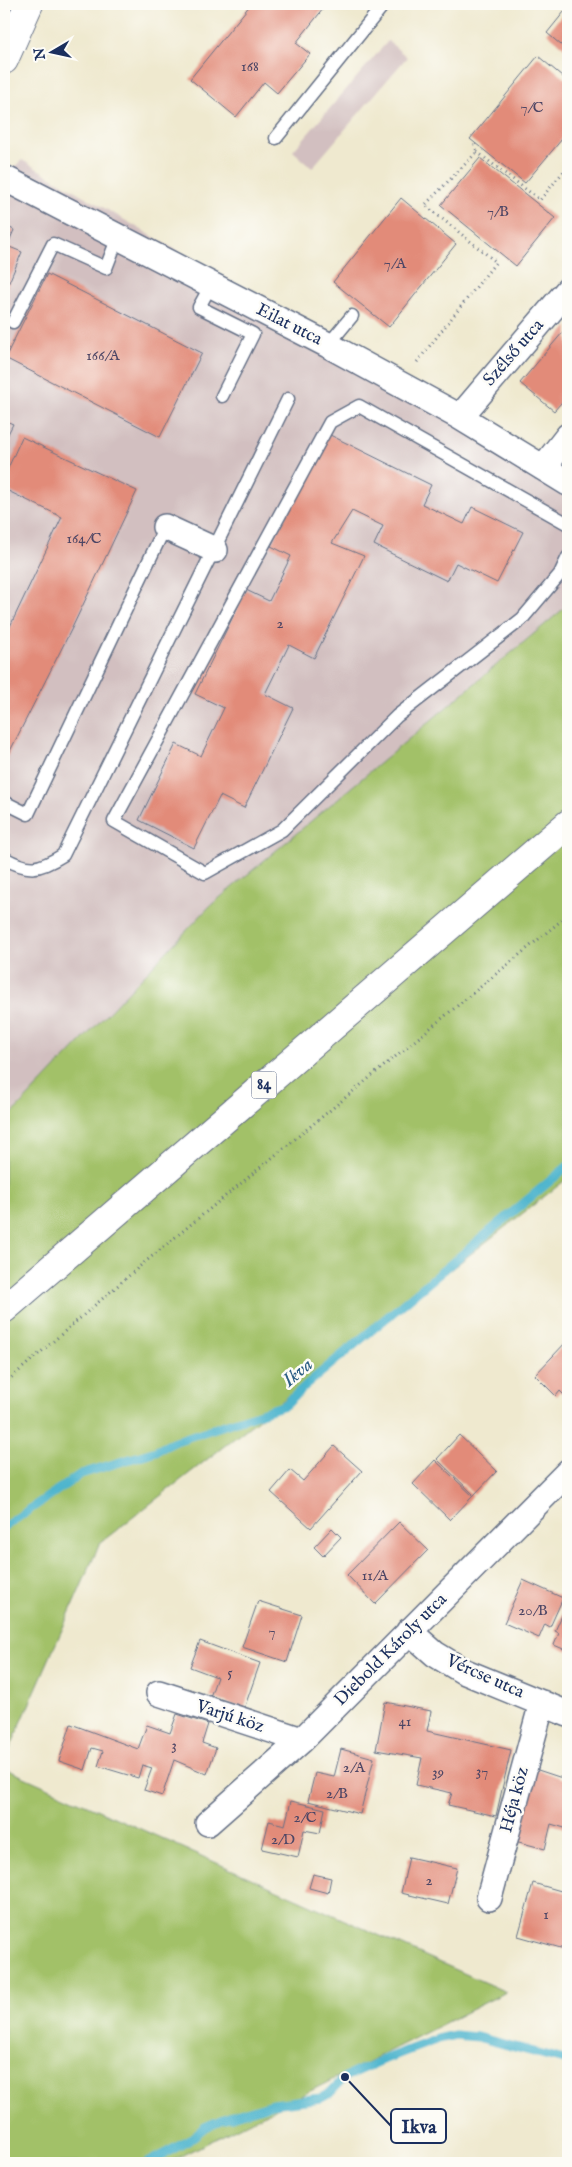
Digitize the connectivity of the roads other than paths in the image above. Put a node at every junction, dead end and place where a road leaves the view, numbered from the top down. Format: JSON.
{"nodes":[{"id":1,"x":29,"y":4,"type":"edge"},
{"id":2,"x":384,"y":4,"type":"edge"},
{"id":3,"x":4,"y":60,"type":"edge"},
{"id":4,"x":276,"y":138,"type":"dead end"},
{"id":5,"x":4,"y":178,"type":"edge"},
{"id":6,"x":118,"y":237,"type":"junction"},
{"id":7,"x":211,"y":285,"type":"junction"},
{"id":8,"x":568,"y":290,"type":"edge"},
{"id":9,"x":352,"y":316,"type":"dead end"},
{"id":10,"x":14,"y":322,"type":"dead end"},
{"id":11,"x":328,"y":346,"type":"junction"},
{"id":12,"x":222,"y":396,"type":"dead end"},
{"id":13,"x":288,"y":399,"type":"dead end"},
{"id":14,"x":460,"y":416,"type":"junction"},
{"id":15,"x":568,"y":436,"type":"edge"},
{"id":16,"x":543,"y":468,"type":"junction"},
{"id":17,"x":568,"y":483,"type":"edge"},
{"id":18,"x":568,"y":524,"type":"edge"},
{"id":19,"x":165,"y":527,"type":"joint"},
{"id":20,"x":215,"y":550,"type":"junction"},
{"id":21,"x":568,"y":557,"type":"edge"},
{"id":22,"x":4,"y":802,"type":"edge"},
{"id":23,"x":568,"y":824,"type":"edge"},
{"id":24,"x":4,"y":858,"type":"edge"},
{"id":25,"x":4,"y":1309,"type":"edge"},
{"id":26,"x":568,"y":1472,"type":"edge"},
{"id":27,"x":409,"y":1631,"type":"junction"},
{"id":28,"x":159,"y":1694,"type":"dead end"},
{"id":29,"x":542,"y":1703,"type":"junction"},
{"id":30,"x":568,"y":1714,"type":"edge"},
{"id":31,"x":302,"y":1740,"type":"junction"},
{"id":32,"x":208,"y":1823,"type":"dead end"},
{"id":33,"x":489,"y":1898,"type":"dead end"}],
"edges":[{"from":1,"to":3,"type":"main road"},
{"from":2,"to":4,"type":"lane"},
{"from":5,"to":6,"type":"street","name":"Eilat utca"},
{"from":6,"to":7,"type":"street","name":"Eilat utca"},
{"from":6,"to":10,"type":"lane"},
{"from":7,"to":11,"type":"street","name":"Eilat utca"},
{"from":7,"to":12,"type":"lane"},
{"from":8,"to":14,"type":"street","name":"Szélső utca"},
{"from":9,"to":11,"type":"lane"},
{"from":11,"to":14,"type":"street","name":"Eilat utca"},
{"from":13,"to":20,"type":"lane"},
{"from":14,"to":16,"type":"street","name":"Eilat utca"},
{"from":15,"to":16,"type":"street"},
{"from":16,"to":17,"type":"street","name":"Eilat utca"},
{"from":18,"to":21,"type":"lane"},
{"from":19,"to":20,"type":"street"},
{"from":19,"to":22,"type":"lane"},
{"from":20,"to":24,"type":"lane"},
{"from":23,"to":25,"type":"main road","number":"84"},
{"from":26,"to":27,"type":"street","name":"Diebold Károly utca"},
{"from":27,"to":29,"type":"street","name":"Vércse utca"},
{"from":27,"to":31,"type":"street","name":"Diebold Károly utca"},
{"from":28,"to":31,"type":"street","name":"Varjú köz"},
{"from":29,"to":30,"type":"street","name":"Vércse utca"},
{"from":29,"to":33,"type":"street","name":"Héja köz"},
{"from":31,"to":32,"type":"street","name":"Diebold Károly utca"}]}
